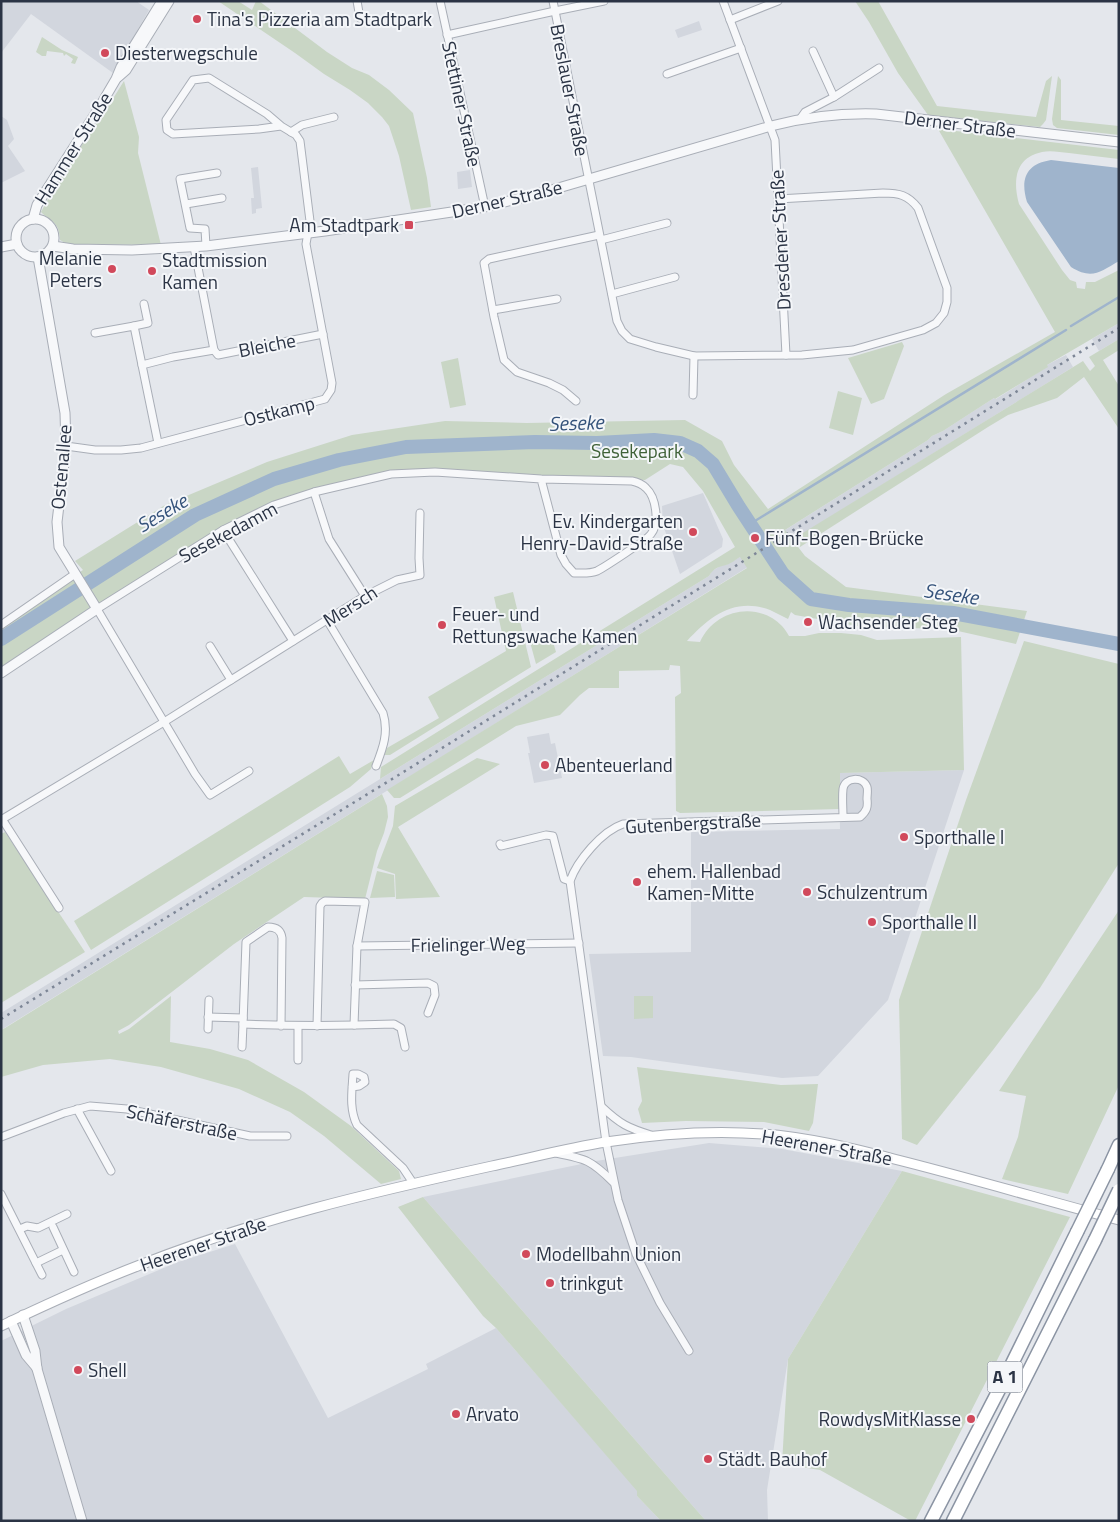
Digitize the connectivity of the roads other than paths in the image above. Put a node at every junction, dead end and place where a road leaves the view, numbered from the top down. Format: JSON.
{"nodes":[{"id":1,"x":162,"y":1,"type":"edge"},
{"id":2,"x":169,"y":1,"type":"edge"},
{"id":3,"x":357,"y":1,"type":"edge"},
{"id":4,"x":440,"y":1,"type":"edge"},
{"id":5,"x":552,"y":1,"type":"edge"},
{"id":6,"x":604,"y":1,"type":"edge"},
{"id":7,"x":723,"y":1,"type":"edge"},
{"id":8,"x":778,"y":1,"type":"edge"},
{"id":9,"x":555,"y":11,"type":"junction"},
{"id":10,"x":360,"y":18,"type":"dead end"},
{"id":11,"x":730,"y":20,"type":"junction"},
{"id":12,"x":447,"y":35,"type":"junction"},
{"id":13,"x":741,"y":48,"type":"junction"},
{"id":14,"x":813,"y":51,"type":"dead end"},
{"id":15,"x":879,"y":68,"type":"dead end"},
{"id":16,"x":667,"y":74,"type":"dead end"},
{"id":17,"x":116,"y":79,"type":"junction"},
{"id":18,"x":834,"y":97,"type":"junction"},
{"id":19,"x":334,"y":117,"type":"dead end"},
{"id":20,"x":800,"y":119,"type":"junction"},
{"id":21,"x":281,"y":126,"type":"junction"},
{"id":22,"x":771,"y":126,"type":"junction"},
{"id":23,"x":291,"y":132,"type":"junction"},
{"id":24,"x":1119,"y":142,"type":"edge"},
{"id":25,"x":217,"y":173,"type":"dead end"},
{"id":26,"x":588,"y":179,"type":"junction"},
{"id":27,"x":222,"y":198,"type":"dead end"},
{"id":28,"x":778,"y":199,"type":"junction"},
{"id":29,"x":186,"y":204,"type":"junction"},
{"id":30,"x":485,"y":207,"type":"junction"},
{"id":31,"x":34,"y":219,"type":"junction"},
{"id":32,"x":667,"y":223,"type":"dead end"},
{"id":33,"x":308,"y":233,"type":"junction"},
{"id":34,"x":600,"y":237,"type":"junction"},
{"id":35,"x":17,"y":244,"type":"junction"},
{"id":36,"x":53,"y":246,"type":"junction"},
{"id":37,"x":206,"y":246,"type":"junction"},
{"id":38,"x":1,"y":247,"type":"edge"},
{"id":39,"x":194,"y":247,"type":"junction"},
{"id":40,"x":38,"y":257,"type":"junction"},
{"id":41,"x":675,"y":277,"type":"dead end"},
{"id":42,"x":612,"y":294,"type":"junction"},
{"id":43,"x":557,"y":299,"type":"dead end"},
{"id":44,"x":144,"y":304,"type":"dead end"},
{"id":45,"x":493,"y":310,"type":"junction"},
{"id":46,"x":134,"y":326,"type":"junction"},
{"id":47,"x":95,"y":333,"type":"dead end"},
{"id":48,"x":323,"y":334,"type":"junction"},
{"id":49,"x":214,"y":350,"type":"junction"},
{"id":50,"x":786,"y":355,"type":"junction"},
{"id":51,"x":694,"y":356,"type":"junction"},
{"id":52,"x":142,"y":366,"type":"junction"},
{"id":53,"x":693,"y":395,"type":"dead end"},
{"id":54,"x":576,"y":401,"type":"dead end"},
{"id":55,"x":158,"y":444,"type":"junction"},
{"id":56,"x":66,"y":446,"type":"junction"},
{"id":57,"x":541,"y":480,"type":"junction"},
{"id":58,"x":314,"y":492,"type":"junction"},
{"id":59,"x":420,"y":513,"type":"dead end"},
{"id":60,"x":223,"y":530,"type":"junction"},
{"id":61,"x":77,"y":578,"type":"junction"},
{"id":62,"x":365,"y":596,"type":"junction"},
{"id":63,"x":97,"y":609,"type":"junction"},
{"id":64,"x":327,"y":620,"type":"junction"},
{"id":65,"x":1,"y":625,"type":"edge"},
{"id":66,"x":293,"y":641,"type":"junction"},
{"id":67,"x":210,"y":646,"type":"dead end"},
{"id":68,"x":1,"y":673,"type":"edge"},
{"id":69,"x":231,"y":680,"type":"junction"},
{"id":70,"x":164,"y":722,"type":"junction"},
{"id":71,"x":376,"y":766,"type":"dead end"},
{"id":72,"x":249,"y":771,"type":"dead end"},
{"id":73,"x":843,"y":817,"type":"junction"},
{"id":74,"x":2,"y":820,"type":"edge"},
{"id":75,"x":500,"y":844,"type":"dead end"},
{"id":76,"x":570,"y":881,"type":"junction"},
{"id":77,"x":59,"y":908,"type":"dead end"},
{"id":78,"x":580,"y":943,"type":"junction"},
{"id":79,"x":357,"y":946,"type":"junction"},
{"id":80,"x":355,"y":985,"type":"junction"},
{"id":81,"x":209,"y":1000,"type":"dead end"},
{"id":82,"x":428,"y":1013,"type":"dead end"},
{"id":83,"x":208,"y":1017,"type":"junction"},
{"id":84,"x":243,"y":1021,"type":"junction"},
{"id":85,"x":354,"y":1025,"type":"junction"},
{"id":86,"x":281,"y":1026,"type":"junction"},
{"id":87,"x":298,"y":1026,"type":"junction"},
{"id":88,"x":317,"y":1026,"type":"junction"},
{"id":89,"x":208,"y":1029,"type":"dead end"},
{"id":90,"x":242,"y":1047,"type":"dead end"},
{"id":91,"x":405,"y":1047,"type":"dead end"},
{"id":92,"x":298,"y":1060,"type":"dead end"},
{"id":93,"x":352,"y":1087,"type":"dead end"},
{"id":94,"x":602,"y":1107,"type":"junction"},
{"id":95,"x":77,"y":1108,"type":"junction"},
{"id":96,"x":287,"y":1136,"type":"dead end"},
{"id":97,"x":653,"y":1136,"type":"junction"},
{"id":98,"x":1,"y":1137,"type":"edge"},
{"id":99,"x":606,"y":1142,"type":"junction"},
{"id":100,"x":1119,"y":1145,"type":"edge"},
{"id":101,"x":554,"y":1152,"type":"junction"},
{"id":102,"x":111,"y":1172,"type":"dead end"},
{"id":103,"x":413,"y":1183,"type":"junction"},
{"id":104,"x":614,"y":1183,"type":"junction"},
{"id":105,"x":1119,"y":1190,"type":"edge"},
{"id":106,"x":1,"y":1195,"type":"edge"},
{"id":107,"x":67,"y":1214,"type":"dead end"},
{"id":108,"x":1119,"y":1220,"type":"edge"},
{"id":109,"x":53,"y":1227,"type":"dead end"},
{"id":110,"x":20,"y":1229,"type":"junction"},
{"id":111,"x":64,"y":1250,"type":"junction"},
{"id":112,"x":36,"y":1263,"type":"junction"},
{"id":113,"x":74,"y":1272,"type":"dead end"},
{"id":114,"x":42,"y":1275,"type":"dead end"},
{"id":115,"x":23,"y":1316,"type":"junction"},
{"id":116,"x":11,"y":1321,"type":"junction"},
{"id":117,"x":1,"y":1326,"type":"edge"},
{"id":118,"x":689,"y":1351,"type":"dead end"},
{"id":119,"x":37,"y":1369,"type":"junction"},
{"id":120,"x":82,"y":1521,"type":"edge"},
{"id":121,"x":931,"y":1521,"type":"edge"},
{"id":122,"x":953,"y":1521,"type":"edge"}],
"edges":[{"from":1,"to":17,"type":"street","name":"Hammer Straße"},
{"from":2,"to":17,"type":"street","name":"Hammer Straße"},
{"from":3,"to":10,"type":"street"},
{"from":4,"to":12,"type":"street","name":"Stettiner Straße"},
{"from":5,"to":9,"type":"street","name":"Breslauer Straße"},
{"from":6,"to":9,"type":"street"},
{"from":7,"to":11,"type":"street","name":"Dresdener Straße"},
{"from":8,"to":11,"type":"street"},
{"from":9,"to":12,"type":"street"},
{"from":9,"to":26,"type":"street","name":"Breslauer Straße"},
{"from":11,"to":13,"type":"street","name":"Dresdener Straße"},
{"from":12,"to":30,"type":"street","name":"Stettiner Straße"},
{"from":13,"to":16,"type":"street"},
{"from":13,"to":22,"type":"street","name":"Dresdener Straße"},
{"from":14,"to":18,"type":"street"},
{"from":15,"to":18,"type":"street","name":"Derner Straße"},
{"from":17,"to":31,"type":"street","name":"Hammer Straße"},
{"from":18,"to":20,"type":"street","name":"Derner Straße"},
{"from":19,"to":23,"type":"street"},
{"from":20,"to":22,"type":"street","name":"Derner Straße"},
{"from":20,"to":24,"type":"street","name":"Derner Straße"},
{"from":21,"to":21,"type":"street"},
{"from":21,"to":23,"type":"street"},
{"from":22,"to":26,"type":"street","name":"Derner Straße"},
{"from":22,"to":28,"type":"street","name":"Dresdener Straße"},
{"from":23,"to":33,"type":"street"},
{"from":25,"to":29,"type":"street"},
{"from":26,"to":30,"type":"street","name":"Derner Straße"},
{"from":26,"to":34,"type":"street","name":"Breslauer Straße"},
{"from":27,"to":29,"type":"street"},
{"from":28,"to":50,"type":"street","name":"Dresdener Straße"},
{"from":28,"to":50,"type":"street","name":"Breslauer Straße"},
{"from":29,"to":37,"type":"street"},
{"from":30,"to":33,"type":"street","name":"Derner Straße"},
{"from":31,"to":35,"type":"street","name":"Hammer Straße"},
{"from":31,"to":36,"type":"street","name":"Hammer Straße"},
{"from":32,"to":34,"type":"street"},
{"from":33,"to":37,"type":"street","name":"Derner Straße"},
{"from":33,"to":48,"type":"street","name":"Ostkamp"},
{"from":34,"to":42,"type":"street","name":"Breslauer Straße"},
{"from":34,"to":45,"type":"street"},
{"from":35,"to":38,"type":"street"},
{"from":35,"to":40,"type":"street"},
{"from":36,"to":39,"type":"street","name":"Derner Straße"},
{"from":36,"to":40,"type":"street"},
{"from":37,"to":39,"type":"street","name":"Derner Straße"},
{"from":39,"to":49,"type":"street","name":"Bleiche"},
{"from":40,"to":56,"type":"street","name":"Ostenallee"},
{"from":41,"to":42,"type":"street"},
{"from":42,"to":51,"type":"street","name":"Breslauer Straße"},
{"from":43,"to":45,"type":"street"},
{"from":44,"to":46,"type":"street"},
{"from":45,"to":54,"type":"street"},
{"from":46,"to":47,"type":"street"},
{"from":46,"to":52,"type":"street"},
{"from":48,"to":49,"type":"street","name":"Bleiche"},
{"from":48,"to":55,"type":"street","name":"Ostkamp"},
{"from":49,"to":52,"type":"street","name":"Bleiche"},
{"from":50,"to":51,"type":"street","name":"Breslauer Straße"},
{"from":51,"to":53,"type":"street"},
{"from":52,"to":55,"type":"street"},
{"from":55,"to":56,"type":"street","name":"Ostkamp"},
{"from":56,"to":61,"type":"street","name":"Ostenallee"},
{"from":57,"to":57,"type":"street","name":"Sesekedamm"},
{"from":57,"to":58,"type":"street","name":"Sesekedamm"},
{"from":58,"to":60,"type":"street","name":"Sesekedamm"},
{"from":58,"to":62,"type":"street"},
{"from":59,"to":62,"type":"street","name":"Mersch"},
{"from":60,"to":63,"type":"street","name":"Sesekedamm"},
{"from":60,"to":66,"type":"street"},
{"from":61,"to":63,"type":"street","name":"Ostenallee"},
{"from":61,"to":65,"type":"street"},
{"from":62,"to":64,"type":"street","name":"Mersch"},
{"from":63,"to":68,"type":"street","name":"Sesekedamm"},
{"from":63,"to":70,"type":"street"},
{"from":64,"to":66,"type":"street","name":"Mersch"},
{"from":64,"to":71,"type":"street"},
{"from":66,"to":69,"type":"street","name":"Mersch"},
{"from":67,"to":69,"type":"street"},
{"from":69,"to":70,"type":"street","name":"Mersch"},
{"from":70,"to":72,"type":"street"},
{"from":70,"to":74,"type":"street","name":"Mersch"},
{"from":73,"to":73,"type":"street","name":"Gutenbergstraße"},
{"from":73,"to":76,"type":"street","name":"Gutenbergstraße"},
{"from":74,"to":77,"type":"street"},
{"from":75,"to":76,"type":"street"},
{"from":76,"to":78,"type":"street"},
{"from":78,"to":79,"type":"street","name":"Frielinger Weg"},
{"from":78,"to":94,"type":"street"},
{"from":79,"to":80,"type":"street"},
{"from":79,"to":88,"type":"street"},
{"from":80,"to":82,"type":"street","name":"Frielinger Weg"},
{"from":80,"to":85,"type":"street"},
{"from":81,"to":83,"type":"street"},
{"from":83,"to":84,"type":"street"},
{"from":83,"to":89,"type":"street"},
{"from":84,"to":86,"type":"street"},
{"from":84,"to":86,"type":"street"},
{"from":84,"to":90,"type":"street"},
{"from":85,"to":88,"type":"street"},
{"from":85,"to":91,"type":"street"},
{"from":86,"to":87,"type":"street"},
{"from":87,"to":88,"type":"street"},
{"from":87,"to":92,"type":"street"},
{"from":93,"to":103,"type":"street"},
{"from":94,"to":97,"type":"street"},
{"from":94,"to":99,"type":"street"},
{"from":95,"to":96,"type":"street","name":"Schäferstraße"},
{"from":95,"to":98,"type":"street","name":"Schäferstraße"},
{"from":95,"to":102,"type":"street"},
{"from":97,"to":99,"type":"main road","name":"Heerener Straße"},
{"from":97,"to":108,"type":"main road","name":"Heerener Straße"},
{"from":99,"to":101,"type":"main road","name":"Heerener Straße"},
{"from":99,"to":104,"type":"street"},
{"from":100,"to":121,"type":"highway","number":"A 1","bridge":true},
{"from":101,"to":103,"type":"main road","name":"Heerener Straße"},
{"from":101,"to":104,"type":"street"},
{"from":103,"to":115,"type":"main road","name":"Heerener Straße"},
{"from":104,"to":118,"type":"street"},
{"from":105,"to":122,"type":"highway","number":"A 1","bridge":true},
{"from":106,"to":110,"type":"street"},
{"from":107,"to":110,"type":"street"},
{"from":109,"to":111,"type":"street"},
{"from":110,"to":112,"type":"street"},
{"from":111,"to":112,"type":"street"},
{"from":111,"to":113,"type":"street"},
{"from":112,"to":114,"type":"street"},
{"from":115,"to":116,"type":"main road","name":"Heerener Straße"},
{"from":115,"to":119,"type":"street"},
{"from":116,"to":117,"type":"main road","name":"Heerener Straße"},
{"from":116,"to":119,"type":"street"},
{"from":119,"to":120,"type":"street"}]}
